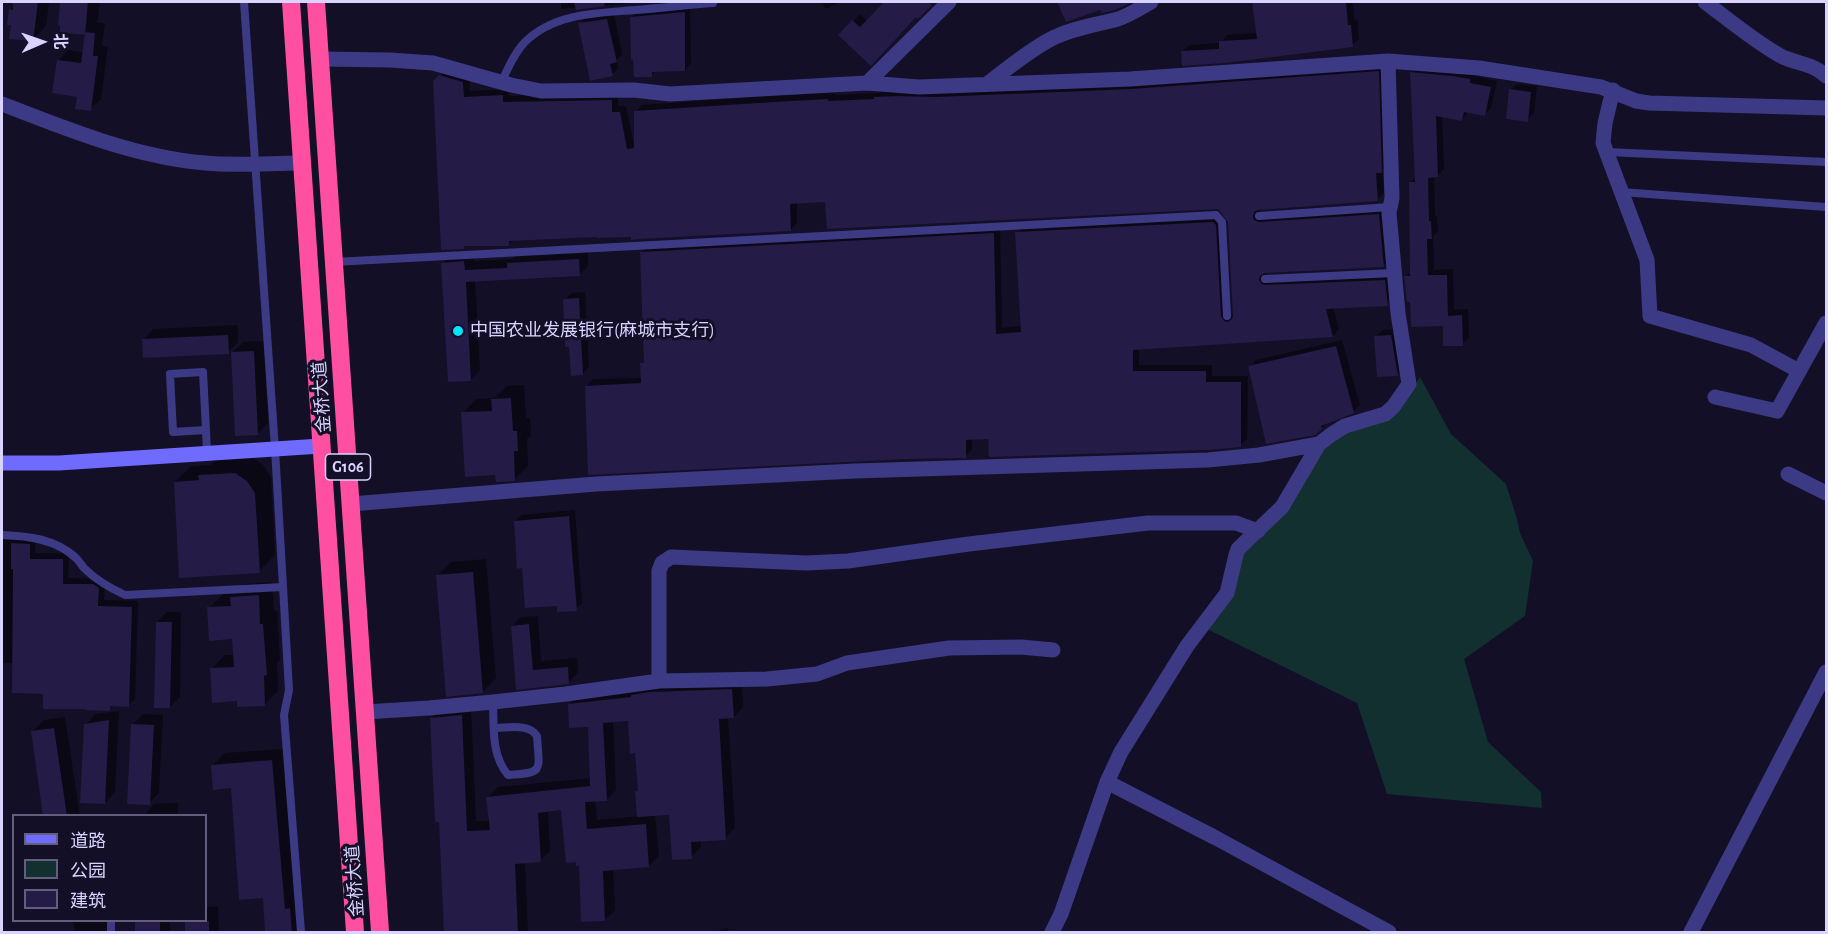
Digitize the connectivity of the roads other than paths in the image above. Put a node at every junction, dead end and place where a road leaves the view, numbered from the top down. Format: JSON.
{"nodes":[{"id":1,"x":244,"y":2,"type":"edge"},
{"id":2,"x":291,"y":2,"type":"edge"},
{"id":3,"x":316,"y":2,"type":"edge"},
{"id":4,"x":949,"y":2,"type":"edge"},
{"id":5,"x":1151,"y":2,"type":"edge"},
{"id":6,"x":1706,"y":2,"type":"edge"},
{"id":7,"x":713,"y":3,"type":"edge"},
{"id":8,"x":320,"y":59,"type":"junction"},
{"id":9,"x":1389,"y":61,"type":"junction"},
{"id":10,"x":1827,"y":76,"type":"edge"},
{"id":11,"x":502,"y":81,"type":"junction"},
{"id":12,"x":867,"y":83,"type":"junction"},
{"id":13,"x":986,"y":84,"type":"junction"},
{"id":14,"x":1613,"y":90,"type":"junction"},
{"id":15,"x":2,"y":104,"type":"edge"},
{"id":16,"x":1827,"y":108,"type":"edge"},
{"id":17,"x":1607,"y":152,"type":"junction"},
{"id":18,"x":1827,"y":162,"type":"edge"},
{"id":19,"x":302,"y":163,"type":"junction"},
{"id":20,"x":255,"y":164,"type":"junction"},
{"id":21,"x":1621,"y":192,"type":"junction"},
{"id":22,"x":1390,"y":207,"type":"junction"},
{"id":23,"x":1827,"y":207,"type":"edge"},
{"id":24,"x":1259,"y":216,"type":"dead end"},
{"id":25,"x":334,"y":262,"type":"junction"},
{"id":26,"x":1394,"y":273,"type":"junction"},
{"id":27,"x":1265,"y":279,"type":"dead end"},
{"id":28,"x":1227,"y":316,"type":"dead end"},
{"id":29,"x":1827,"y":323,"type":"edge"},
{"id":30,"x":1799,"y":371,"type":"junction"},
{"id":31,"x":1715,"y":397,"type":"dead end"},
{"id":32,"x":206,"y":430,"type":"junction"},
{"id":33,"x":1319,"y":444,"type":"junction"},
{"id":34,"x":321,"y":446,"type":"junction"},
{"id":35,"x":275,"y":449,"type":"junction"},
{"id":36,"x":207,"y":453,"type":"junction"},
{"id":37,"x":2,"y":463,"type":"edge"},
{"id":38,"x":1788,"y":474,"type":"dead end"},
{"id":39,"x":1827,"y":493,"type":"edge"},
{"id":40,"x":351,"y":504,"type":"junction"},
{"id":41,"x":1258,"y":531,"type":"junction"},
{"id":42,"x":2,"y":535,"type":"edge"},
{"id":43,"x":283,"y":587,"type":"junction"},
{"id":44,"x":1053,"y":650,"type":"dead end"},
{"id":45,"x":1827,"y":672,"type":"edge"},
{"id":46,"x":659,"y":681,"type":"junction"},
{"id":47,"x":493,"y":702,"type":"junction"},
{"id":48,"x":365,"y":712,"type":"junction"},
{"id":49,"x":494,"y":728,"type":"junction"},
{"id":50,"x":1107,"y":782,"type":"junction"},
{"id":51,"x":301,"y":933,"type":"edge"},
{"id":52,"x":355,"y":933,"type":"edge"},
{"id":53,"x":380,"y":933,"type":"edge"},
{"id":54,"x":1052,"y":933,"type":"edge"},
{"id":55,"x":1389,"y":933,"type":"edge"},
{"id":56,"x":1691,"y":933,"type":"edge"}],
"edges":[{"from":1,"to":20,"type":"lane"},
{"from":2,"to":19,"type":"highway","name":"金桥大道","number":"G106"},
{"from":3,"to":8,"type":"highway","name":"金桥大道","number":"G106"},
{"from":4,"to":12,"type":"street"},
{"from":5,"to":13,"type":"street"},
{"from":6,"to":10,"type":"street"},
{"from":7,"to":11,"type":"lane"},
{"from":8,"to":11,"type":"street"},
{"from":8,"to":25,"type":"highway","name":"金桥大道","number":"G106"},
{"from":9,"to":13,"type":"street"},
{"from":9,"to":14,"type":"street"},
{"from":9,"to":22,"type":"street"},
{"from":11,"to":12,"type":"street"},
{"from":12,"to":13,"type":"street"},
{"from":14,"to":16,"type":"street"},
{"from":14,"to":17,"type":"street"},
{"from":15,"to":20,"type":"street"},
{"from":17,"to":18,"type":"lane"},
{"from":17,"to":21,"type":"street"},
{"from":19,"to":20,"type":"street"},
{"from":19,"to":34,"type":"highway","name":"金桥大道","number":"G106"},
{"from":20,"to":35,"type":"lane"},
{"from":21,"to":23,"type":"lane"},
{"from":21,"to":30,"type":"street"},
{"from":22,"to":24,"type":"lane"},
{"from":22,"to":26,"type":"street"},
{"from":25,"to":28,"type":"lane"},
{"from":25,"to":40,"type":"highway","name":"金桥大道","number":"G106"},
{"from":26,"to":27,"type":"lane"},
{"from":26,"to":33,"type":"street"},
{"from":29,"to":30,"type":"street"},
{"from":30,"to":31,"type":"street"},
{"from":32,"to":32,"type":"lane"},
{"from":32,"to":36,"type":"lane"},
{"from":33,"to":40,"type":"street"},
{"from":33,"to":41,"type":"street"},
{"from":34,"to":35,"type":"street"},
{"from":34,"to":52,"type":"highway","name":"金桥大道","number":"G106"},
{"from":35,"to":36,"type":"street"},
{"from":35,"to":43,"type":"lane"},
{"from":36,"to":37,"type":"street"},
{"from":38,"to":39,"type":"street"},
{"from":40,"to":48,"type":"highway","name":"金桥大道","number":"G106"},
{"from":41,"to":46,"type":"street"},
{"from":41,"to":50,"type":"street"},
{"from":42,"to":43,"type":"lane"},
{"from":43,"to":51,"type":"lane"},
{"from":44,"to":46,"type":"street"},
{"from":45,"to":56,"type":"street"},
{"from":46,"to":47,"type":"street"},
{"from":47,"to":48,"type":"street"},
{"from":47,"to":49,"type":"lane"},
{"from":48,"to":53,"type":"highway","name":"金桥大道","number":"G106"},
{"from":49,"to":49,"type":"lane"},
{"from":50,"to":54,"type":"street"},
{"from":50,"to":55,"type":"street"}]}
